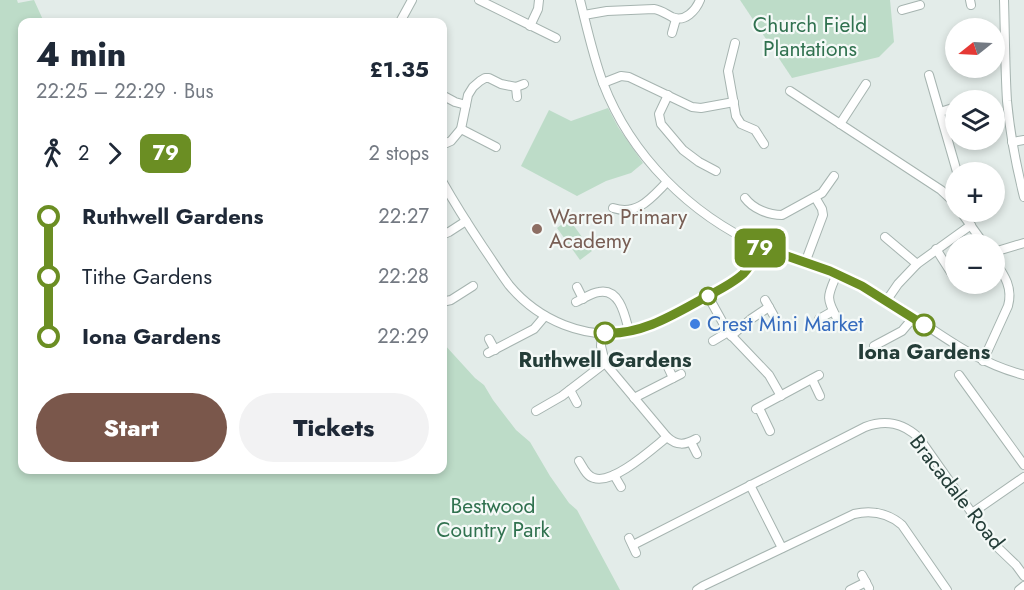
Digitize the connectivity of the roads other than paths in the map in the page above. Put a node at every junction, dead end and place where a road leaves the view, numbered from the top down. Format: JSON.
{"nodes":[{"id":1,"x":412,"y":0,"type":"edge"},
{"id":2,"x":479,"y":0,"type":"edge"},
{"id":3,"x":539,"y":0,"type":"edge"},
{"id":4,"x":580,"y":0,"type":"edge"},
{"id":5,"x":640,"y":0,"type":"edge"},
{"id":6,"x":700,"y":0,"type":"edge"},
{"id":7,"x":1004,"y":0,"type":"edge"},
{"id":8,"x":919,"y":2,"type":"edge"},
{"id":9,"x":640,"y":9,"type":"junction"},
{"id":10,"x":902,"y":10,"type":"dead end"},
{"id":11,"x":584,"y":15,"type":"junction"},
{"id":12,"x":922,"y":15,"type":"dead end"},
{"id":13,"x":402,"y":18,"type":"edge"},
{"id":14,"x":676,"y":19,"type":"junction"},
{"id":15,"x":530,"y":26,"type":"junction"},
{"id":16,"x":672,"y":33,"type":"dead end"},
{"id":17,"x":550,"y":38,"type":"dead end"},
{"id":18,"x":735,"y":43,"type":"dead end"},
{"id":19,"x":731,"y":56,"type":"junction"},
{"id":20,"x":740,"y":59,"type":"dead end"},
{"id":21,"x":484,"y":68,"type":"dead end"},
{"id":22,"x":929,"y":75,"type":"dead end"},
{"id":23,"x":485,"y":78,"type":"junction"},
{"id":24,"x":603,"y":83,"type":"junction"},
{"id":25,"x":524,"y":84,"type":"dead end"},
{"id":26,"x":866,"y":84,"type":"dead end"},
{"id":27,"x":516,"y":87,"type":"junction"},
{"id":28,"x":668,"y":95,"type":"junction"},
{"id":29,"x":517,"y":97,"type":"dead end"},
{"id":30,"x":793,"y":97,"type":"dead end"},
{"id":31,"x":447,"y":98,"type":"edge"},
{"id":32,"x":734,"y":102,"type":"junction"},
{"id":33,"x":466,"y":105,"type":"junction"},
{"id":34,"x":945,"y":111,"type":"edge"},
{"id":35,"x":940,"y":112,"type":"junction"},
{"id":36,"x":840,"y":124,"type":"junction"},
{"id":37,"x":461,"y":129,"type":"junction"},
{"id":38,"x":1024,"y":140,"type":"edge"},
{"id":39,"x":1012,"y":142,"type":"junction"},
{"id":40,"x":447,"y":143,"type":"edge"},
{"id":41,"x":764,"y":144,"type":"dead end"},
{"id":42,"x":489,"y":147,"type":"dead end"},
{"id":43,"x":954,"y":162,"type":"edge"},
{"id":44,"x":716,"y":171,"type":"dead end"},
{"id":45,"x":834,"y":176,"type":"dead end"},
{"id":46,"x":668,"y":182,"type":"junction"},
{"id":47,"x":447,"y":190,"type":"edge"},
{"id":48,"x":945,"y":194,"type":"edge"},
{"id":49,"x":815,"y":197,"type":"junction"},
{"id":50,"x":1024,"y":197,"type":"edge"},
{"id":51,"x":745,"y":198,"type":"dead end"},
{"id":52,"x":761,"y":199,"type":"dead end"},
{"id":53,"x":754,"y":207,"type":"junction"},
{"id":54,"x":617,"y":212,"type":"dead end"},
{"id":55,"x":466,"y":221,"type":"junction"},
{"id":56,"x":969,"y":222,"type":"edge"},
{"id":57,"x":971,"y":225,"type":"junction"},
{"id":58,"x":447,"y":233,"type":"edge"},
{"id":59,"x":977,"y":234,"type":"edge"},
{"id":60,"x":890,"y":237,"type":"dead end"},
{"id":61,"x":1024,"y":243,"type":"edge"},
{"id":62,"x":761,"y":247,"type":"junction"},
{"id":63,"x":936,"y":249,"type":"junction"},
{"id":64,"x":1005,"y":249,"type":"edge"},
{"id":65,"x":805,"y":263,"type":"junction"},
{"id":66,"x":945,"y":263,"type":"edge"},
{"id":67,"x":917,"y":264,"type":"junction"},
{"id":68,"x":837,"y":274,"type":"junction"},
{"id":69,"x":1005,"y":276,"type":"edge"},
{"id":70,"x":577,"y":287,"type":"dead end"},
{"id":71,"x":470,"y":291,"type":"dead end"},
{"id":72,"x":708,"y":296,"type":"junction"},
{"id":73,"x":887,"y":300,"type":"junction"},
{"id":74,"x":447,"y":301,"type":"edge"},
{"id":75,"x":545,"y":316,"type":"junction"},
{"id":76,"x":774,"y":316,"type":"dead end"},
{"id":77,"x":913,"y":318,"type":"junction"},
{"id":78,"x":819,"y":319,"type":"dead end"},
{"id":79,"x":629,"y":331,"type":"junction"},
{"id":80,"x":602,"y":333,"type":"junction"},
{"id":81,"x":730,"y":334,"type":"junction"},
{"id":82,"x":489,"y":339,"type":"dead end"},
{"id":83,"x":713,"y":341,"type":"dead end"},
{"id":84,"x":882,"y":342,"type":"junction"},
{"id":85,"x":874,"y":346,"type":"dead end"},
{"id":86,"x":887,"y":350,"type":"dead end"},
{"id":87,"x":983,"y":361,"type":"junction"},
{"id":88,"x":605,"y":363,"type":"junction"},
{"id":89,"x":667,"y":365,"type":"dead end"},
{"id":90,"x":959,"y":375,"type":"dead end"},
{"id":91,"x":1024,"y":375,"type":"edge"},
{"id":92,"x":570,"y":390,"type":"junction"},
{"id":93,"x":781,"y":396,"type":"junction"},
{"id":94,"x":820,"y":396,"type":"dead end"},
{"id":95,"x":634,"y":398,"type":"junction"},
{"id":96,"x":577,"y":403,"type":"dead end"},
{"id":97,"x":542,"y":410,"type":"dead end"},
{"id":98,"x":770,"y":431,"type":"dead end"},
{"id":99,"x":668,"y":437,"type":"junction"},
{"id":100,"x":697,"y":454,"type":"dead end"},
{"id":101,"x":584,"y":464,"type":"dead end"},
{"id":102,"x":1024,"y":465,"type":"edge"},
{"id":103,"x":614,"y":475,"type":"junction"},
{"id":104,"x":1024,"y":477,"type":"edge"},
{"id":105,"x":750,"y":485,"type":"junction"},
{"id":106,"x":621,"y":487,"type":"dead end"},
{"id":107,"x":972,"y":513,"type":"junction"},
{"id":108,"x":633,"y":545,"type":"dead end"},
{"id":109,"x":782,"y":548,"type":"junction"},
{"id":110,"x":1024,"y":576,"type":"edge"},
{"id":111,"x":866,"y":582,"type":"dead end"},
{"id":112,"x":1024,"y":586,"type":"edge"},
{"id":113,"x":697,"y":590,"type":"edge"},
{"id":114,"x":850,"y":590,"type":"edge"},
{"id":115,"x":947,"y":590,"type":"edge"},
{"id":116,"x":1019,"y":590,"type":"edge"}],
"edges":[{"from":1,"to":13,"type":"street"},
{"from":2,"to":15,"type":"street"},
{"from":3,"to":15,"type":"street"},
{"from":4,"to":11,"type":"street"},
{"from":5,"to":9,"type":"street"},
{"from":6,"to":14,"type":"street"},
{"from":7,"to":39,"type":"street"},
{"from":8,"to":10,"type":"street"},
{"from":8,"to":12,"type":"street"},
{"from":9,"to":11,"type":"street"},
{"from":9,"to":14,"type":"street"},
{"from":11,"to":24,"type":"street"},
{"from":14,"to":16,"type":"street"},
{"from":15,"to":17,"type":"street"},
{"from":18,"to":19,"type":"street"},
{"from":19,"to":20,"type":"street"},
{"from":19,"to":32,"type":"street"},
{"from":21,"to":23,"type":"street"},
{"from":22,"to":35,"type":"street"},
{"from":23,"to":27,"type":"street"},
{"from":23,"to":33,"type":"street"},
{"from":24,"to":28,"type":"street"},
{"from":24,"to":46,"type":"street"},
{"from":25,"to":27,"type":"street"},
{"from":26,"to":36,"type":"street"},
{"from":27,"to":29,"type":"street"},
{"from":28,"to":32,"type":"street"},
{"from":28,"to":44,"type":"street"},
{"from":30,"to":36,"type":"street"},
{"from":31,"to":33,"type":"street"},
{"from":32,"to":41,"type":"street"},
{"from":33,"to":37,"type":"street"},
{"from":34,"to":35,"type":"street"},
{"from":35,"to":43,"type":"street"},
{"from":36,"to":48,"type":"street"},
{"from":37,"to":40,"type":"street"},
{"from":37,"to":42,"type":"street"},
{"from":38,"to":39,"type":"street"},
{"from":39,"to":50,"type":"street"},
{"from":45,"to":49,"type":"street"},
{"from":46,"to":54,"type":"street"},
{"from":46,"to":62,"type":"street"},
{"from":47,"to":55,"type":"street"},
{"from":49,"to":53,"type":"street"},
{"from":49,"to":65,"type":"street"},
{"from":51,"to":53,"type":"street"},
{"from":52,"to":53,"type":"street"},
{"from":55,"to":58,"type":"street"},
{"from":55,"to":75,"type":"street"},
{"from":56,"to":57,"type":"street"},
{"from":57,"to":59,"type":"street"},
{"from":57,"to":63,"type":"street"},
{"from":60,"to":67,"type":"street"},
{"from":61,"to":64,"type":"street"},
{"from":62,"to":65,"type":"street"},
{"from":62,"to":72,"type":"street"},
{"from":63,"to":66,"type":"street"},
{"from":63,"to":67,"type":"street"},
{"from":65,"to":68,"type":"street"},
{"from":67,"to":73,"type":"street"},
{"from":68,"to":73,"type":"street"},
{"from":68,"to":78,"type":"street"},
{"from":69,"to":87,"type":"street"},
{"from":70,"to":79,"type":"street"},
{"from":71,"to":74,"type":"street"},
{"from":72,"to":79,"type":"street"},
{"from":72,"to":81,"type":"street"},
{"from":73,"to":77,"type":"street"},
{"from":75,"to":80,"type":"street"},
{"from":75,"to":82,"type":"street"},
{"from":76,"to":81,"type":"street"},
{"from":77,"to":84,"type":"street"},
{"from":77,"to":87,"type":"street"},
{"from":79,"to":80,"type":"street"},
{"from":80,"to":88,"type":"street"},
{"from":81,"to":83,"type":"street"},
{"from":81,"to":93,"type":"street"},
{"from":84,"to":85,"type":"street"},
{"from":84,"to":86,"type":"street"},
{"from":87,"to":91,"type":"street"},
{"from":88,"to":92,"type":"street"},
{"from":88,"to":95,"type":"street"},
{"from":89,"to":95,"type":"street"},
{"from":90,"to":102,"type":"street"},
{"from":92,"to":96,"type":"street"},
{"from":92,"to":97,"type":"street"},
{"from":93,"to":94,"type":"street"},
{"from":93,"to":98,"type":"street"},
{"from":95,"to":99,"type":"street"},
{"from":99,"to":100,"type":"street"},
{"from":99,"to":103,"type":"street"},
{"from":101,"to":103,"type":"street"},
{"from":103,"to":106,"type":"street"},
{"from":104,"to":107,"type":"street"},
{"from":105,"to":107,"type":"street","name":"Bracadale Road"},
{"from":105,"to":108,"type":"street","name":"Bracadale Road"},
{"from":105,"to":109,"type":"street"},
{"from":107,"to":110,"type":"street","name":"Bracadale Road"},
{"from":109,"to":113,"type":"street"},
{"from":109,"to":115,"type":"street"},
{"from":111,"to":114,"type":"street"},
{"from":112,"to":116,"type":"street"}]}
